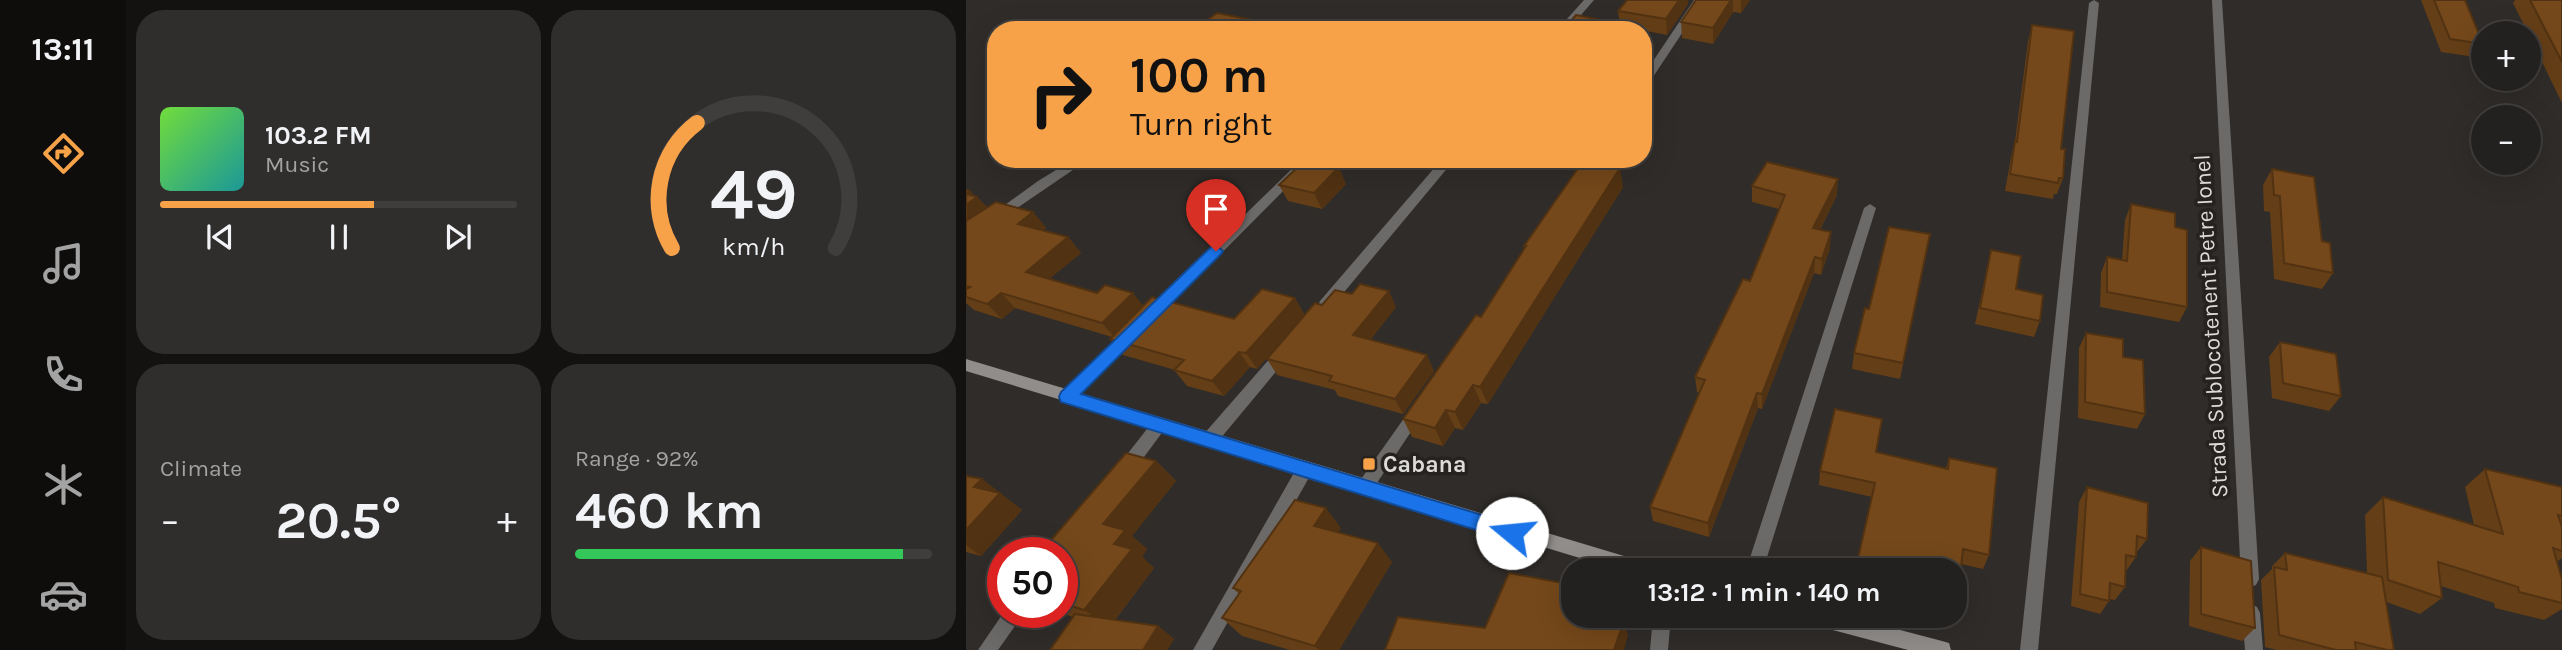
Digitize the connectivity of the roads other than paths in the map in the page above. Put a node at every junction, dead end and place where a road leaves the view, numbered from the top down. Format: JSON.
{"nodes":[{"id":1,"x":1589,"y":0,"type":"edge"},
{"id":2,"x":1699,"y":0,"type":"edge"},
{"id":3,"x":2217,"y":0,"type":"edge"},
{"id":4,"x":2094,"y":4,"type":"dead end"},
{"id":5,"x":1570,"y":21,"type":"edge"},
{"id":6,"x":1652,"y":70,"type":"edge"},
{"id":7,"x":1068,"y":168,"type":"edge"},
{"id":8,"x":1300,"y":168,"type":"edge"},
{"id":9,"x":1441,"y":168,"type":"edge"},
{"id":10,"x":1870,"y":208,"type":"dead end"},
{"id":11,"x":966,"y":239,"type":"edge"},
{"id":12,"x":1316,"y":315,"type":"edge"},
{"id":13,"x":1298,"y":336,"type":"edge"},
{"id":14,"x":966,"y":365,"type":"edge"},
{"id":15,"x":1429,"y":394,"type":"edge"},
{"id":16,"x":1067,"y":397,"type":"junction"},
{"id":17,"x":1159,"y":425,"type":"junction"},
{"id":18,"x":1209,"y":440,"type":"junction"},
{"id":19,"x":1306,"y":469,"type":"junction"},
{"id":20,"x":1365,"y":487,"type":"junction"},
{"id":21,"x":1110,"y":489,"type":"edge"},
{"id":22,"x":1604,"y":558,"type":"edge"},
{"id":23,"x":1758,"y":558,"type":"edge"},
{"id":24,"x":1004,"y":628,"type":"edge"},
{"id":25,"x":1661,"y":628,"type":"edge"},
{"id":26,"x":1859,"y":628,"type":"edge"},
{"id":27,"x":987,"y":650,"type":"edge"},
{"id":28,"x":1202,"y":650,"type":"edge"},
{"id":29,"x":1660,"y":650,"type":"edge"},
{"id":30,"x":1942,"y":650,"type":"edge"},
{"id":31,"x":2029,"y":650,"type":"edge"},
{"id":32,"x":2254,"y":650,"type":"edge"}],
"edges":[{"from":1,"to":5,"type":"street"},
{"from":2,"to":6,"type":"street"},
{"from":3,"to":32,"type":"street","name":"Strada Sublocotenent Petre Ionel"},
{"from":4,"to":31,"type":"street"},
{"from":7,"to":11,"type":"street"},
{"from":8,"to":16,"type":"street"},
{"from":9,"to":12,"type":"street"},
{"from":10,"to":23,"type":"street"},
{"from":13,"to":18,"type":"street"},
{"from":14,"to":16,"type":"main road"},
{"from":15,"to":20,"type":"street"},
{"from":16,"to":17,"type":"main road"},
{"from":17,"to":18,"type":"main road"},
{"from":17,"to":21,"type":"street"},
{"from":18,"to":19,"type":"main road"},
{"from":19,"to":20,"type":"main road"},
{"from":19,"to":28,"type":"street"},
{"from":20,"to":22,"type":"main road"},
{"from":24,"to":27,"type":"street"},
{"from":25,"to":29,"type":"street"},
{"from":26,"to":30,"type":"main road"}]}
